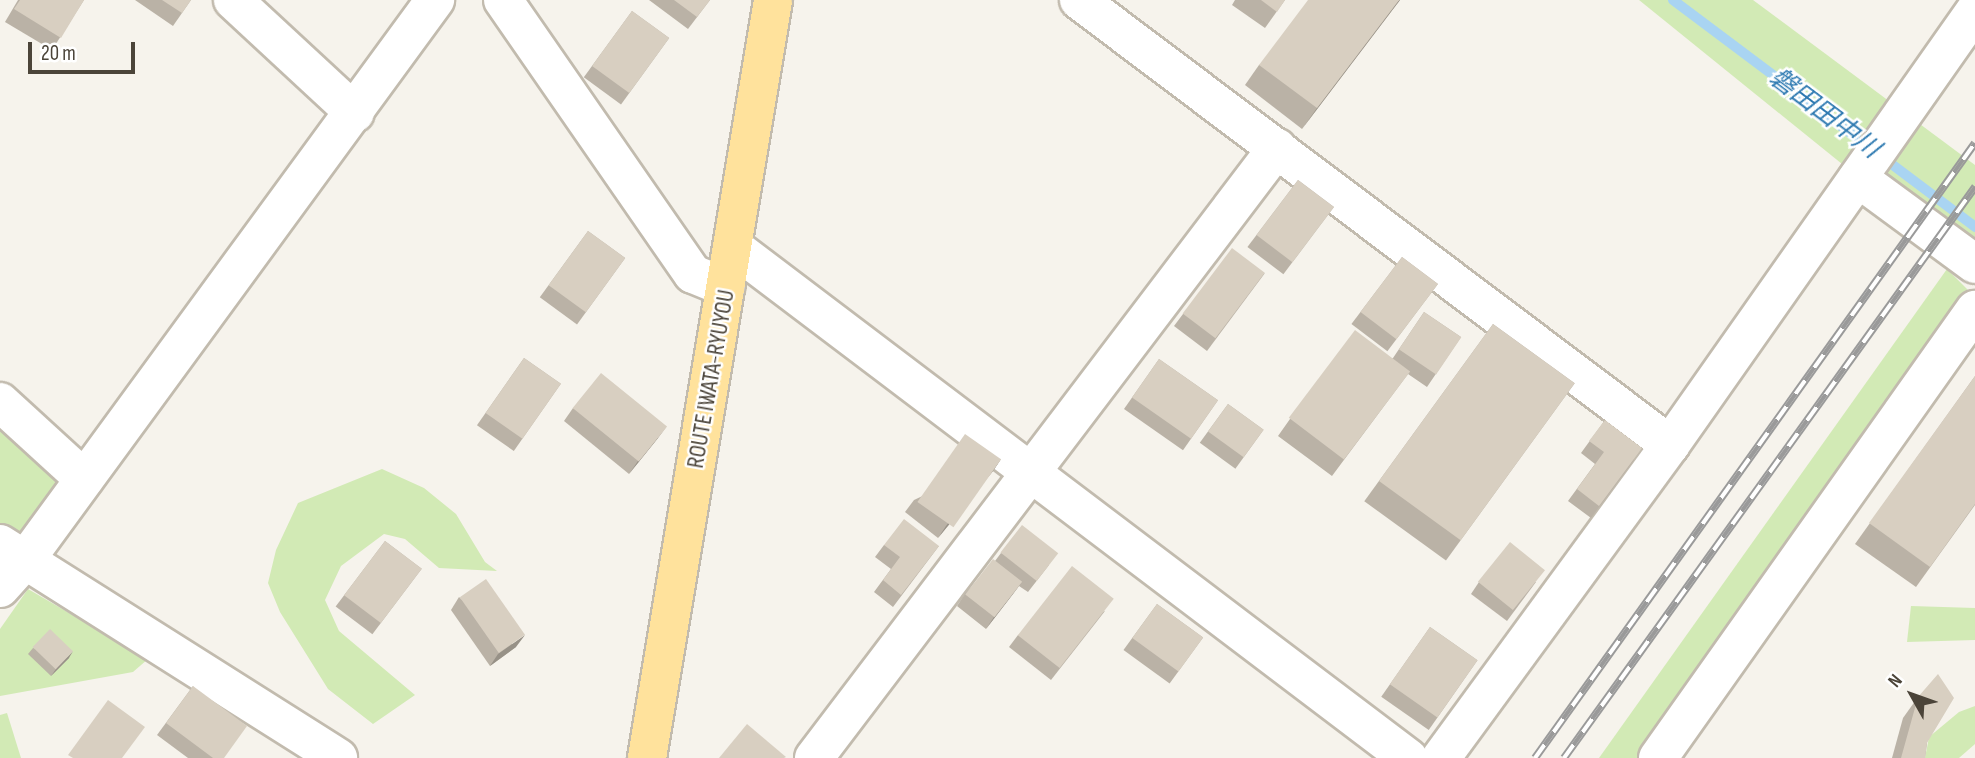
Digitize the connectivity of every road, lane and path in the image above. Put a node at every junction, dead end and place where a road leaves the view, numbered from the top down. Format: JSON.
{"nodes":[{"id":1,"x":233,"y":0,"type":"edge"},
{"id":2,"x":435,"y":0,"type":"edge"},
{"id":3,"x":503,"y":0,"type":"edge"},
{"id":4,"x":773,"y":0,"type":"edge"},
{"id":5,"x":1079,"y":0,"type":"edge"},
{"id":6,"x":1975,"y":11,"type":"edge"},
{"id":7,"x":355,"y":113,"type":"junction"},
{"id":8,"x":1277,"y":148,"type":"junction"},
{"id":9,"x":1858,"y":178,"type":"junction"},
{"id":10,"x":733,"y":247,"type":"junction"},
{"id":11,"x":1975,"y":264,"type":"edge"},
{"id":12,"x":726,"y":288,"type":"junction"},
{"id":13,"x":1975,"y":310,"type":"edge"},
{"id":14,"x":0,"y":402,"type":"edge"},
{"id":15,"x":1670,"y":445,"type":"junction"},
{"id":16,"x":1031,"y":472,"type":"junction"},
{"id":17,"x":84,"y":479,"type":"junction"},
{"id":18,"x":13,"y":552,"type":"edge"},
{"id":19,"x":0,"y":588,"type":"edge"},
{"id":20,"x":338,"y":758,"type":"edge"},
{"id":21,"x":647,"y":758,"type":"edge"},
{"id":22,"x":814,"y":758,"type":"edge"},
{"id":23,"x":1408,"y":758,"type":"edge"},
{"id":24,"x":1441,"y":758,"type":"edge"},
{"id":25,"x":1658,"y":758,"type":"edge"}],
"edges":[{"from":1,"to":7,"type":"street"},
{"from":2,"to":7,"type":"street"},
{"from":3,"to":12,"type":"street"},
{"from":4,"to":10,"type":"main road","name":"ROUTE IWATA-RYUYOU"},
{"from":5,"to":8,"type":"street"},
{"from":6,"to":9,"type":"street"},
{"from":7,"to":17,"type":"street"},
{"from":8,"to":15,"type":"street"},
{"from":8,"to":16,"type":"street"},
{"from":9,"to":11,"type":"street"},
{"from":9,"to":15,"type":"street"},
{"from":10,"to":12,"type":"main road","name":"ROUTE IWATA-RYUYOU"},
{"from":10,"to":16,"type":"street"},
{"from":12,"to":21,"type":"main road","name":"ROUTE IWATA-RYUYOU"},
{"from":13,"to":25,"type":"street"},
{"from":14,"to":17,"type":"street"},
{"from":15,"to":24,"type":"street"},
{"from":16,"to":22,"type":"street"},
{"from":16,"to":23,"type":"street"},
{"from":17,"to":18,"type":"street"},
{"from":18,"to":19,"type":"street"},
{"from":18,"to":20,"type":"street"}]}
